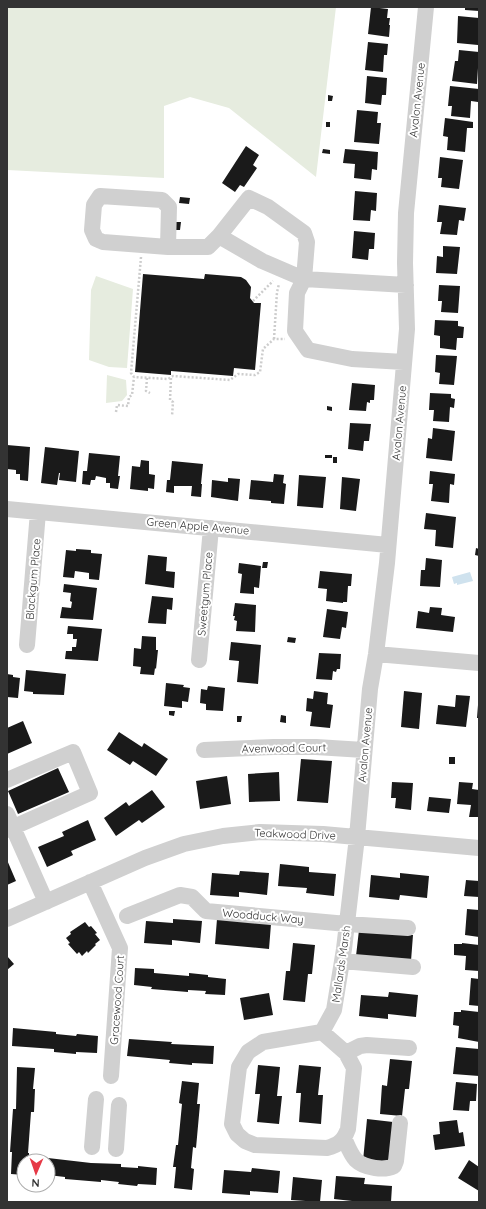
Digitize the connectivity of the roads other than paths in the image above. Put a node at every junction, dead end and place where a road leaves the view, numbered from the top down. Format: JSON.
{"nodes":[{"id":1,"x":426,"y":7,"type":"edge"},
{"id":2,"x":219,"y":236,"type":"junction"},
{"id":3,"x":168,"y":247,"type":"junction"},
{"id":4,"x":304,"y":279,"type":"junction"},
{"id":5,"x":406,"y":285,"type":"junction"},
{"id":6,"x":404,"y":362,"type":"junction"},
{"id":7,"x":7,"y":509,"type":"edge"},
{"id":8,"x":38,"y":512,"type":"junction"},
{"id":9,"x":211,"y":528,"type":"junction"},
{"id":10,"x":388,"y":545,"type":"junction"},
{"id":11,"x":27,"y":645,"type":"dead end"},
{"id":12,"x":376,"y":654,"type":"junction"},
{"id":13,"x":199,"y":660,"type":"dead end"},
{"id":14,"x":479,"y":663,"type":"edge"},
{"id":15,"x":204,"y":750,"type":"dead end"},
{"id":16,"x":364,"y":750,"type":"junction"},
{"id":17,"x":7,"y":780,"type":"edge"},
{"id":18,"x":9,"y":823,"type":"edge"},
{"id":19,"x":357,"y":838,"type":"junction"},
{"id":20,"x":479,"y":848,"type":"edge"},
{"id":21,"x":90,"y":882,"type":"junction"},
{"id":22,"x":46,"y":902,"type":"junction"},
{"id":23,"x":127,"y":916,"type":"dead end"},
{"id":24,"x":7,"y":918,"type":"edge"},
{"id":25,"x":347,"y":924,"type":"junction"},
{"id":26,"x":408,"y":928,"type":"dead end"},
{"id":27,"x":342,"y":961,"type":"junction"},
{"id":28,"x":413,"y":967,"type":"dead end"},
{"id":29,"x":322,"y":1032,"type":"junction"},
{"id":30,"x":409,"y":1048,"type":"dead end"},
{"id":31,"x":346,"y":1053,"type":"junction"},
{"id":32,"x":112,"y":1076,"type":"dead end"},
{"id":33,"x":96,"y":1099,"type":"dead end"},
{"id":34,"x":119,"y":1104,"type":"dead end"},
{"id":35,"x":400,"y":1123,"type":"dead end"},
{"id":36,"x":344,"y":1138,"type":"junction"},
{"id":37,"x":92,"y":1147,"type":"dead end"},
{"id":38,"x":116,"y":1149,"type":"dead end"}],
"edges":[{"from":1,"to":5,"type":"street","name":"Avalon Avenue"},
{"from":2,"to":3,"type":"street"},
{"from":2,"to":4,"type":"street"},
{"from":2,"to":4,"type":"street"},
{"from":3,"to":3,"type":"street"},
{"from":4,"to":5,"type":"street"},
{"from":4,"to":6,"type":"street"},
{"from":5,"to":6,"type":"street","name":"Avalon Avenue"},
{"from":6,"to":10,"type":"street","name":"Avalon Avenue"},
{"from":7,"to":8,"type":"street","name":"Green Apple Avenue"},
{"from":8,"to":9,"type":"street","name":"Green Apple Avenue"},
{"from":8,"to":11,"type":"street","name":"Blackgum Place"},
{"from":9,"to":10,"type":"street","name":"Green Apple Avenue"},
{"from":9,"to":13,"type":"street","name":"Sweetgum Place"},
{"from":10,"to":12,"type":"street","name":"Avalon Avenue"},
{"from":12,"to":14,"type":"street"},
{"from":12,"to":16,"type":"street","name":"Avalon Avenue"},
{"from":15,"to":16,"type":"street","name":"Avenwood Court"},
{"from":16,"to":19,"type":"street","name":"Avalon Avenue"},
{"from":17,"to":18,"type":"street"},
{"from":18,"to":22,"type":"street"},
{"from":19,"to":20,"type":"street","name":"Teakwood Drive"},
{"from":19,"to":21,"type":"street","name":"Teakwood Drive"},
{"from":19,"to":25,"type":"street","name":"Mallards Marsh"},
{"from":21,"to":22,"type":"street","name":"Teakwood Drive"},
{"from":21,"to":32,"type":"street","name":"Gracewood Court"},
{"from":22,"to":24,"type":"street","name":"Teakwood Drive"},
{"from":23,"to":25,"type":"street","name":"Woodduck Way"},
{"from":25,"to":26,"type":"street","name":"Woodduck Way"},
{"from":25,"to":27,"type":"street","name":"Mallards Marsh"},
{"from":27,"to":28,"type":"street"},
{"from":27,"to":29,"type":"street","name":"Mallards Marsh"},
{"from":29,"to":31,"type":"street"},
{"from":29,"to":36,"type":"street"},
{"from":30,"to":31,"type":"street"},
{"from":31,"to":36,"type":"street"},
{"from":33,"to":37,"type":"street"},
{"from":34,"to":38,"type":"street"},
{"from":35,"to":36,"type":"street"}]}
